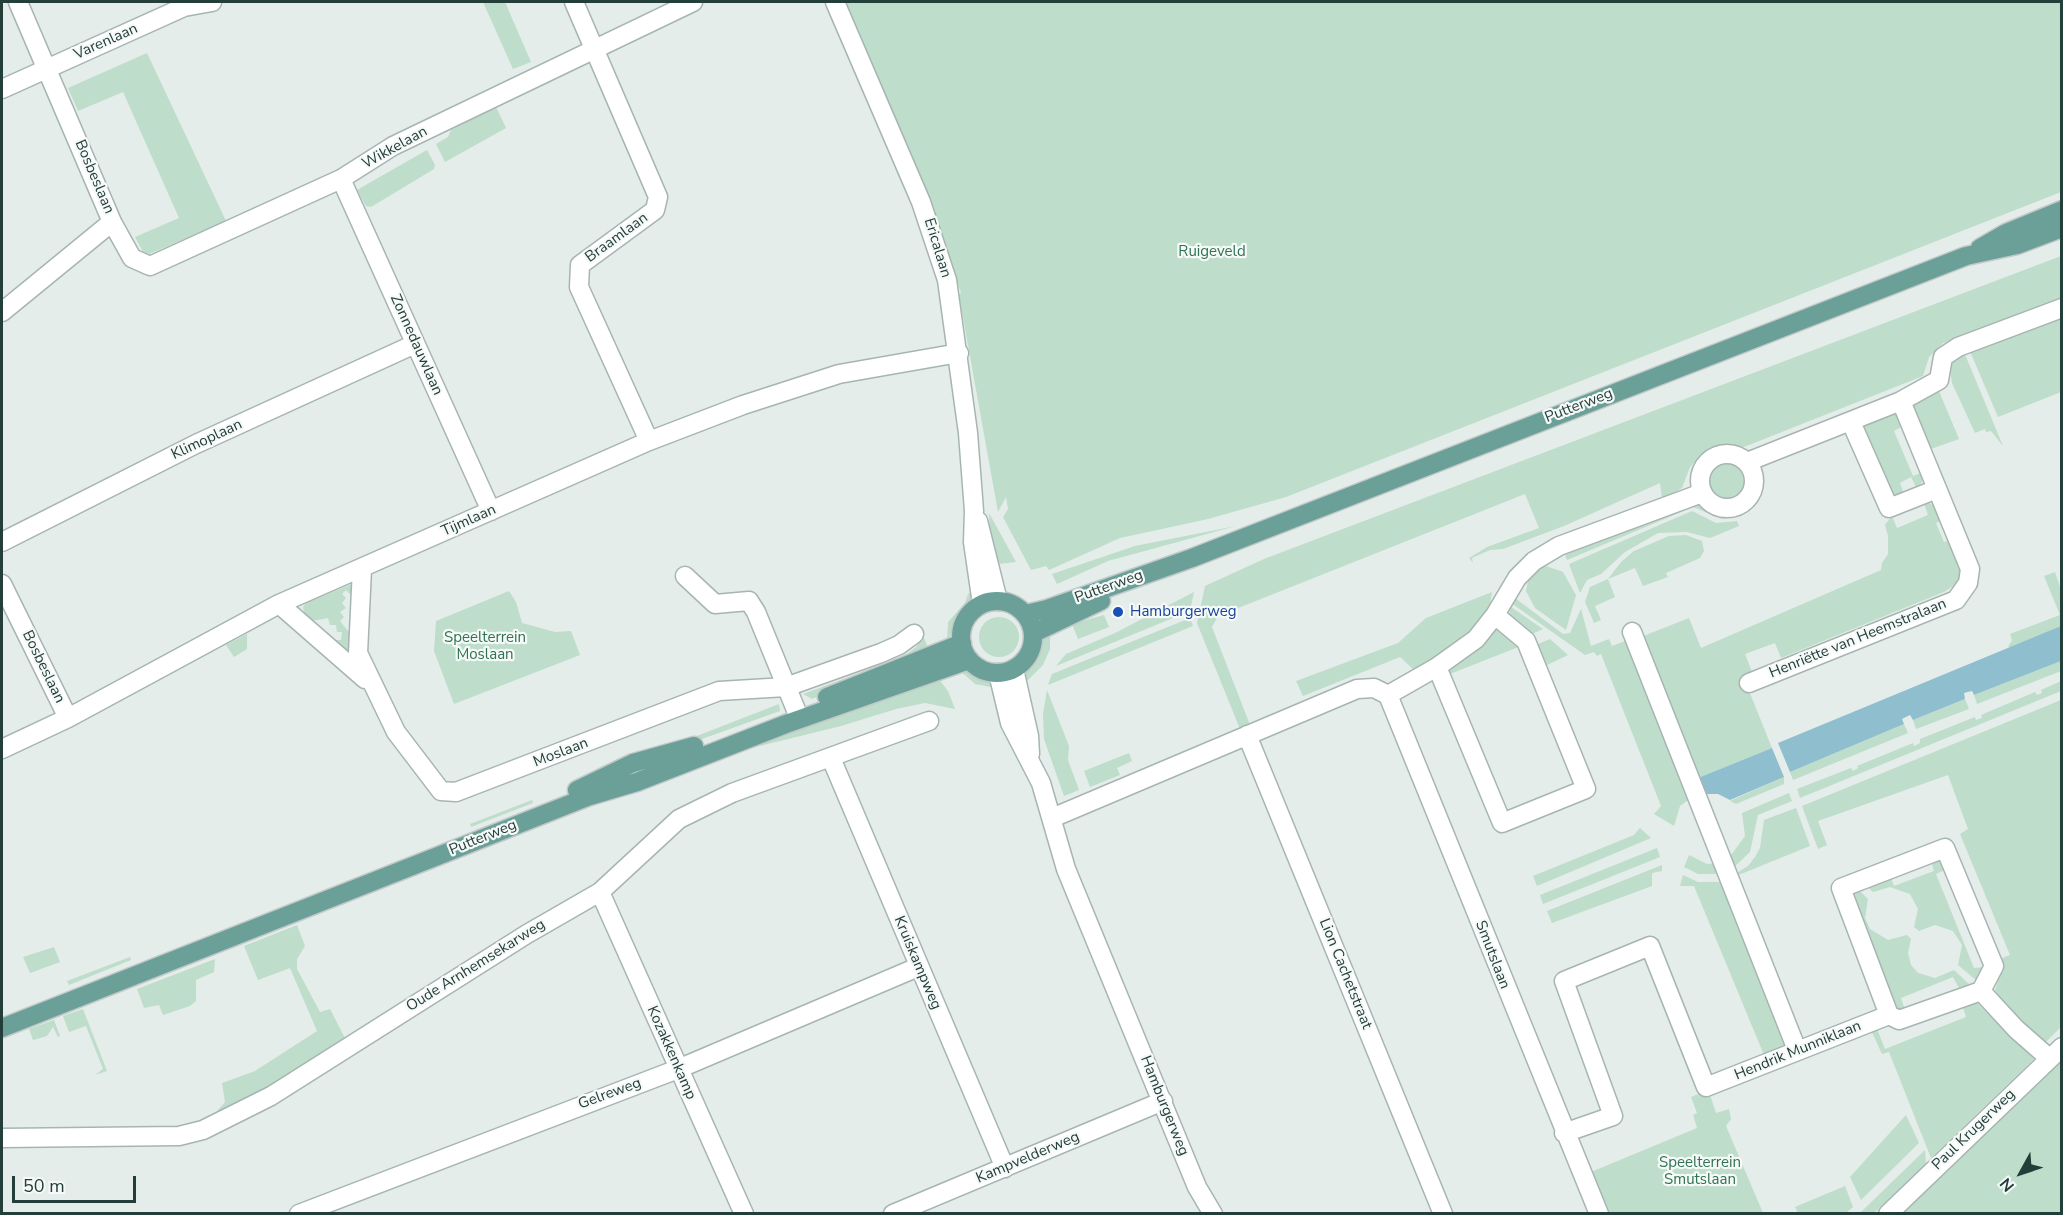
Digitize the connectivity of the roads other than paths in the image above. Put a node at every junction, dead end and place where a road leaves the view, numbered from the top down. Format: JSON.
{"nodes":[{"id":1,"x":18,"y":2,"type":"edge"},
{"id":2,"x":212,"y":2,"type":"edge"},
{"id":3,"x":574,"y":2,"type":"edge"},
{"id":4,"x":693,"y":2,"type":"edge"},
{"id":5,"x":835,"y":2,"type":"edge"},
{"id":6,"x":595,"y":47,"type":"junction"},
{"id":7,"x":48,"y":67,"type":"junction"},
{"id":8,"x":2,"y":89,"type":"edge"},
{"id":9,"x":341,"y":179,"type":"junction"},
{"id":10,"x":2061,"y":210,"type":"edge"},
{"id":11,"x":112,"y":222,"type":"junction"},
{"id":12,"x":2061,"y":228,"type":"edge"},
{"id":13,"x":1966,"y":256,"type":"junction"},
{"id":14,"x":2061,"y":308,"type":"edge"},
{"id":15,"x":2,"y":312,"type":"edge"},
{"id":16,"x":415,"y":345,"type":"junction"},
{"id":17,"x":959,"y":353,"type":"junction"},
{"id":18,"x":1901,"y":401,"type":"junction"},
{"id":19,"x":1851,"y":422,"type":"junction"},
{"id":20,"x":649,"y":441,"type":"junction"},
{"id":21,"x":1747,"y":462,"type":"junction"},
{"id":22,"x":1937,"y":489,"type":"junction"},
{"id":23,"x":1702,"y":493,"type":"junction"},
{"id":24,"x":491,"y":511,"type":"junction"},
{"id":25,"x":2,"y":542,"type":"edge"},
{"id":26,"x":1192,"y":558,"type":"junction"},
{"id":27,"x":362,"y":569,"type":"junction"},
{"id":28,"x":685,"y":576,"type":"dead end"},
{"id":29,"x":2,"y":584,"type":"edge"},
{"id":30,"x":990,"y":603,"type":"junction"},
{"id":31,"x":279,"y":604,"type":"junction"},
{"id":32,"x":1026,"y":614,"type":"junction"},
{"id":33,"x":1495,"y":615,"type":"junction"},
{"id":34,"x":1632,"y":632,"type":"dead end"},
{"id":35,"x":1034,"y":633,"type":"junction"},
{"id":36,"x":914,"y":634,"type":"dead end"},
{"id":37,"x":962,"y":643,"type":"junction"},
{"id":38,"x":969,"y":660,"type":"junction"},
{"id":39,"x":1437,"y":667,"type":"junction"},
{"id":40,"x":1006,"y":671,"type":"junction"},
{"id":41,"x":1749,"y":683,"type":"dead end"},
{"id":42,"x":786,"y":687,"type":"junction"},
{"id":43,"x":1388,"y":695,"type":"junction"},
{"id":44,"x":380,"y":700,"type":"junction"},
{"id":45,"x":796,"y":710,"type":"junction"},
{"id":46,"x":68,"y":718,"type":"junction"},
{"id":47,"x":929,"y":721,"type":"dead end"},
{"id":48,"x":1247,"y":735,"type":"junction"},
{"id":49,"x":2,"y":750,"type":"edge"},
{"id":50,"x":831,"y":758,"type":"junction"},
{"id":51,"x":1052,"y":818,"type":"junction"},
{"id":52,"x":600,"y":892,"type":"junction"},
{"id":53,"x":918,"y":967,"type":"junction"},
{"id":54,"x":1981,"y":991,"type":"junction"},
{"id":55,"x":2,"y":1015,"type":"edge"},
{"id":56,"x":1889,"y":1015,"type":"junction"},
{"id":57,"x":2,"y":1028,"type":"edge"},
{"id":58,"x":1797,"y":1050,"type":"junction"},
{"id":59,"x":2055,"y":1052,"type":"edge"},
{"id":60,"x":678,"y":1069,"type":"junction"},
{"id":61,"x":1163,"y":1101,"type":"junction"},
{"id":62,"x":1564,"y":1133,"type":"junction"},
{"id":63,"x":2,"y":1138,"type":"edge"},
{"id":64,"x":1005,"y":1168,"type":"junction"},
{"id":65,"x":299,"y":1214,"type":"edge"},
{"id":66,"x":744,"y":1214,"type":"edge"},
{"id":67,"x":893,"y":1214,"type":"edge"},
{"id":68,"x":1212,"y":1214,"type":"edge"},
{"id":69,"x":1443,"y":1214,"type":"edge"},
{"id":70,"x":1599,"y":1214,"type":"edge"},
{"id":71,"x":1888,"y":1214,"type":"edge"}],
"edges":[{"from":1,"to":7,"type":"street","name":"Bosbeslaan"},
{"from":2,"to":7,"type":"street","name":"Varenlaan"},
{"from":3,"to":6,"type":"street","name":"Braamlaan"},
{"from":4,"to":6,"type":"street","name":"Wikkelaan"},
{"from":5,"to":17,"type":"street","name":"Ericalaan"},
{"from":6,"to":9,"type":"street","name":"Wikkelaan"},
{"from":6,"to":20,"type":"street","name":"Braamlaan"},
{"from":7,"to":8,"type":"street","name":"Varenlaan"},
{"from":7,"to":11,"type":"street","name":"Bosbeslaan"},
{"from":9,"to":11,"type":"street","name":"Wikkelaan"},
{"from":9,"to":16,"type":"street","name":"Zonnedauwlaan"},
{"from":10,"to":13,"type":"main road","name":"Putterweg"},
{"from":11,"to":15,"type":"street","name":"Bosbeslaan"},
{"from":12,"to":13,"type":"main road","name":"Putterweg"},
{"from":13,"to":26,"type":"main road","name":"Putterweg"},
{"from":14,"to":18,"type":"street"},
{"from":16,"to":24,"type":"street","name":"Zonnedauwlaan"},
{"from":16,"to":25,"type":"street","name":"Klimoplaan"},
{"from":17,"to":20,"type":"street","name":"Tijmlaan"},
{"from":17,"to":30,"type":"street","name":"Ericalaan"},
{"from":18,"to":19,"type":"street"},
{"from":18,"to":22,"type":"street","name":"Henriëtte van Heemstralaan"},
{"from":19,"to":21,"type":"street"},
{"from":19,"to":22,"type":"street"},
{"from":20,"to":24,"type":"street","name":"Tijmlaan"},
{"from":21,"to":23,"type":"street"},
{"from":21,"to":23,"type":"street"},
{"from":22,"to":41,"type":"street","name":"Henriëtte van Heemstralaan"},
{"from":23,"to":33,"type":"street"},
{"from":24,"to":27,"type":"street","name":"Tijmlaan"},
{"from":26,"to":32,"type":"main road","name":"Putterweg"},
{"from":26,"to":35,"type":"main road","name":"Putterweg"},
{"from":27,"to":31,"type":"street","name":"Tijmlaan"},
{"from":27,"to":44,"type":"street","name":"Moslaan"},
{"from":28,"to":42,"type":"street"},
{"from":29,"to":46,"type":"street","name":"Bosbeslaan"},
{"from":30,"to":32,"type":"main road"},
{"from":30,"to":37,"type":"main road"},
{"from":31,"to":44,"type":"street","name":"Moslaan"},
{"from":31,"to":46,"type":"street","name":"Tijmlaan"},
{"from":32,"to":35,"type":"main road"},
{"from":33,"to":39,"type":"street"},
{"from":33,"to":39,"type":"street"},
{"from":34,"to":58,"type":"street"},
{"from":35,"to":40,"type":"main road"},
{"from":36,"to":42,"type":"street","name":"Moslaan"},
{"from":37,"to":38,"type":"main road"},
{"from":37,"to":45,"type":"main road","name":"Putterweg"},
{"from":38,"to":40,"type":"main road"},
{"from":38,"to":57,"type":"main road","name":"Putterweg"},
{"from":39,"to":43,"type":"street"},
{"from":40,"to":51,"type":"street","name":"Hamburgerweg"},
{"from":42,"to":44,"type":"street","name":"Moslaan"},
{"from":42,"to":45,"type":"street"},
{"from":43,"to":48,"type":"street"},
{"from":43,"to":62,"type":"street","name":"Smutslaan"},
{"from":45,"to":55,"type":"main road","name":"Putterweg"},
{"from":46,"to":49,"type":"street","name":"Tijmlaan"},
{"from":47,"to":50,"type":"street","name":"Oude Arnhemsekarweg"},
{"from":48,"to":51,"type":"street"},
{"from":48,"to":69,"type":"street","name":"Lion Cachetstraat"},
{"from":50,"to":52,"type":"street","name":"Oude Arnhemsekarweg"},
{"from":50,"to":53,"type":"street","name":"Kruiskampweg"},
{"from":51,"to":61,"type":"street","name":"Hamburgerweg"},
{"from":52,"to":60,"type":"street","name":"Kozakkenkamp"},
{"from":52,"to":63,"type":"street","name":"Oude Arnhemsekarweg"},
{"from":53,"to":60,"type":"street","name":"Gelreweg"},
{"from":53,"to":64,"type":"street","name":"Kruiskampweg"},
{"from":54,"to":56,"type":"street","name":"Hendrik Munniklaan"},
{"from":54,"to":56,"type":"street"},
{"from":54,"to":59,"type":"street"},
{"from":56,"to":58,"type":"street","name":"Hendrik Munniklaan"},
{"from":58,"to":62,"type":"street","name":"Hendrik Munniklaan"},
{"from":59,"to":71,"type":"street","name":"Paul Krugerweg"},
{"from":60,"to":65,"type":"street","name":"Gelreweg"},
{"from":60,"to":66,"type":"street","name":"Kozakkenkamp"},
{"from":61,"to":64,"type":"street","name":"Kampvelderweg"},
{"from":61,"to":68,"type":"street","name":"Hamburgerweg"},
{"from":62,"to":70,"type":"street","name":"Smutslaan"},
{"from":64,"to":67,"type":"street","name":"Kampvelderweg"}]}
